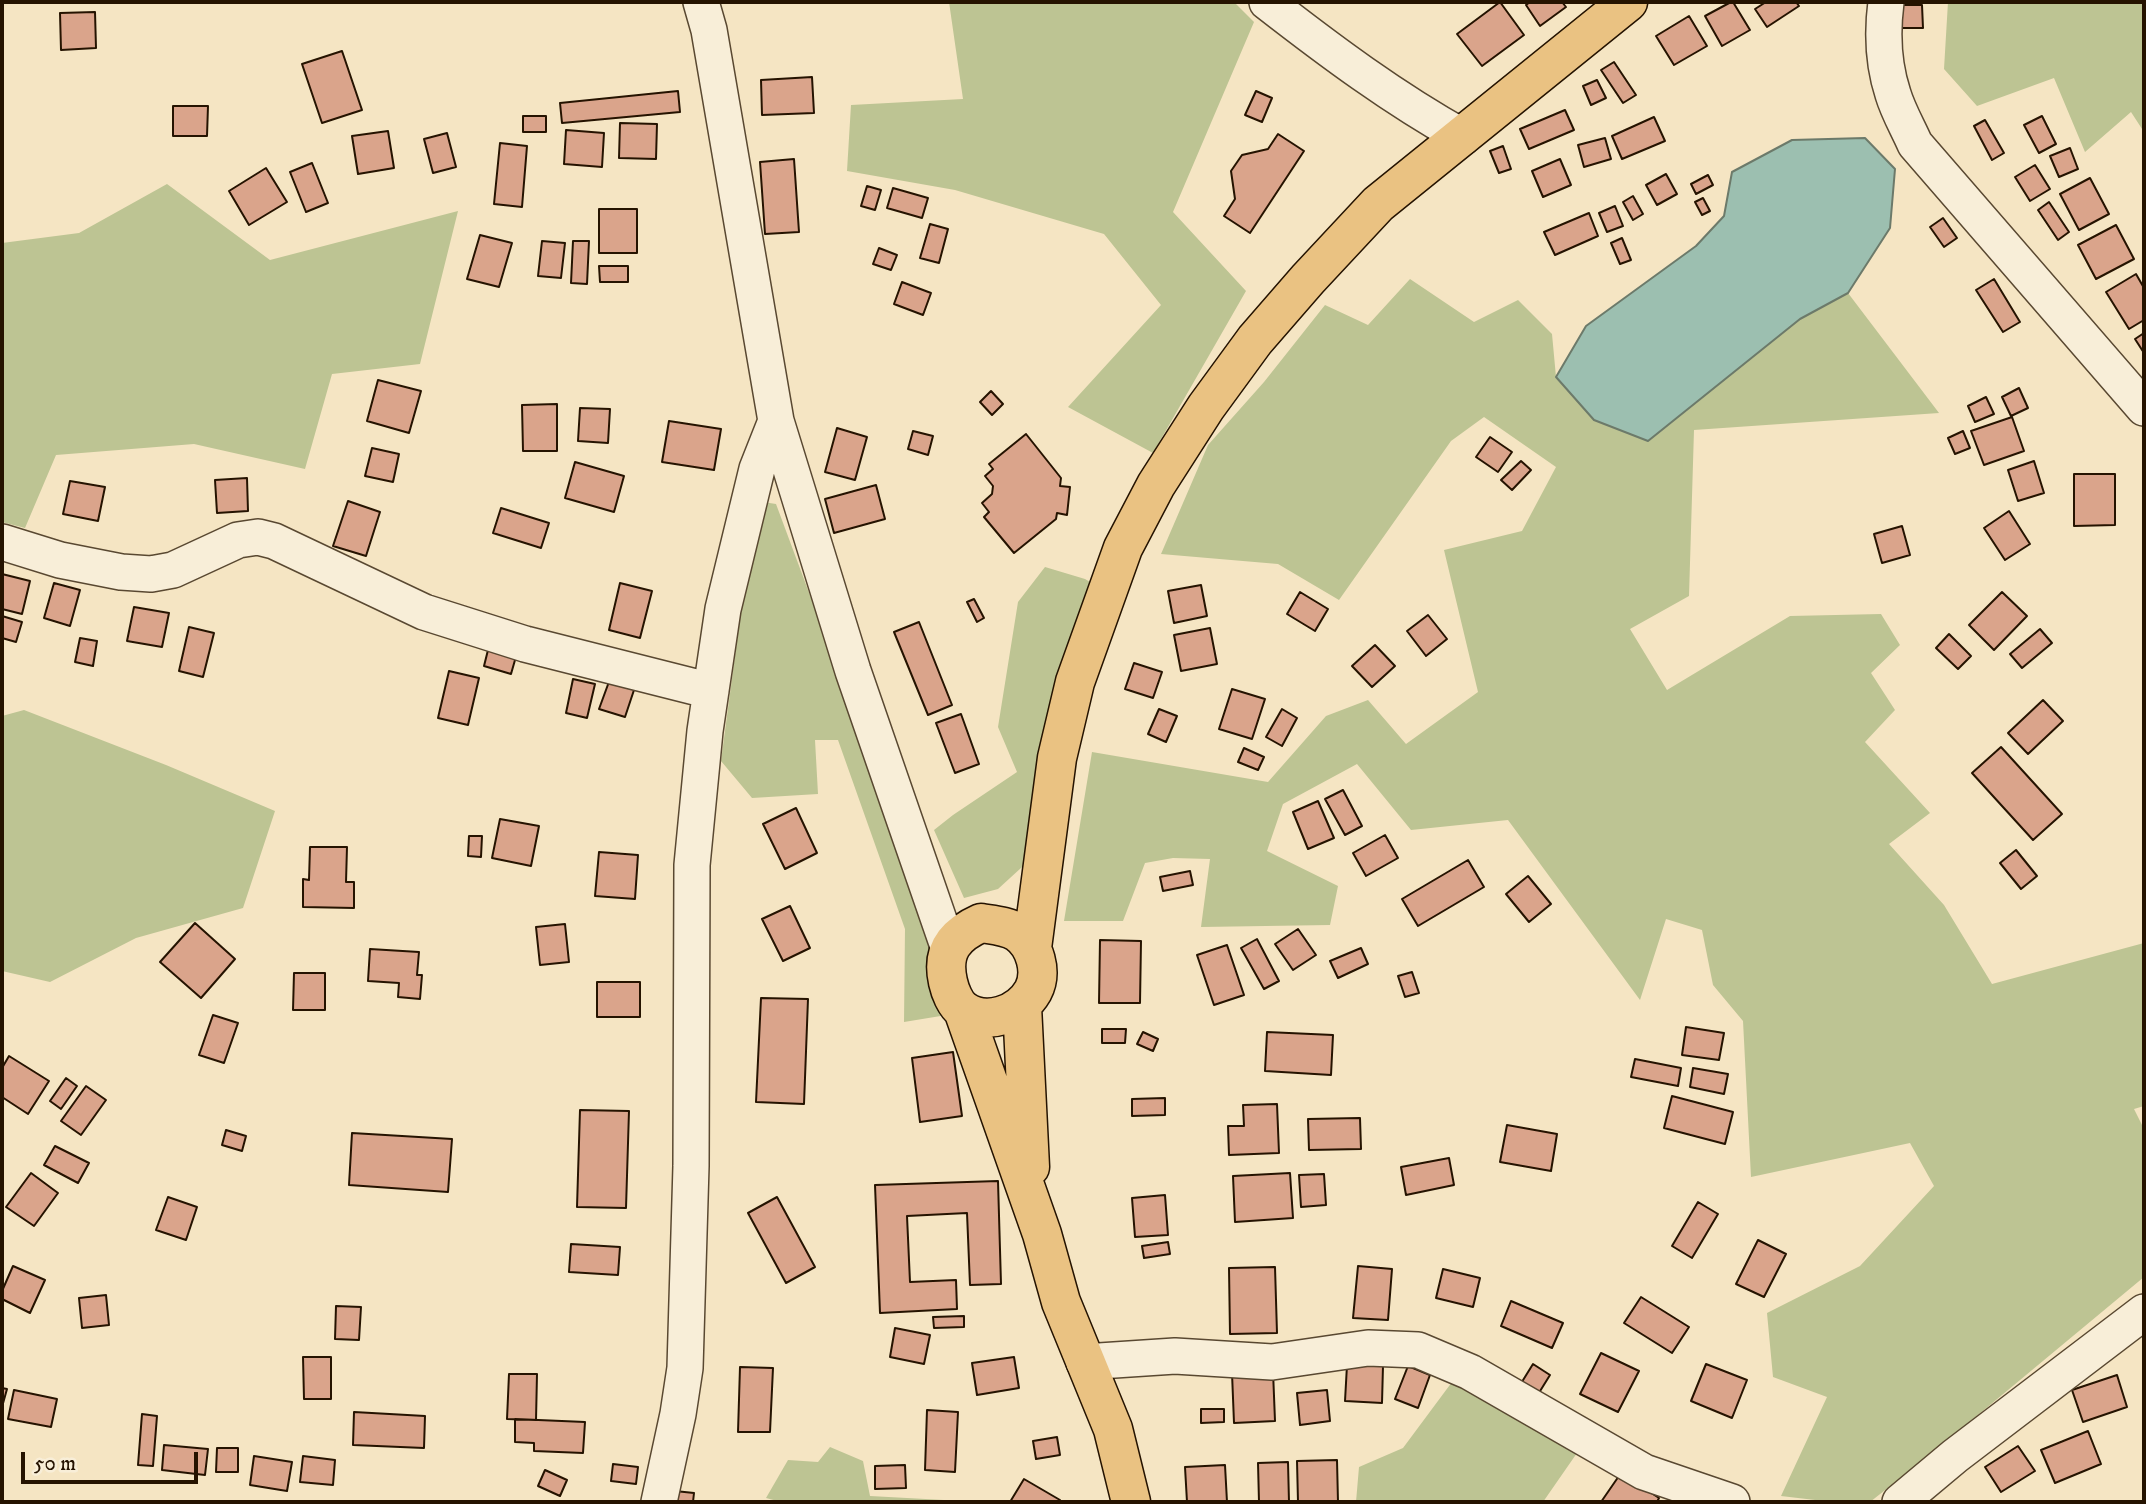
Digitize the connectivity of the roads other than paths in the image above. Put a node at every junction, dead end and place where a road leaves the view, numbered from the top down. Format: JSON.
{"nodes":[{"id":1,"x":701,"y":2,"type":"edge"},
{"id":2,"x":1267,"y":2,"type":"edge"},
{"id":3,"x":1628,"y":2,"type":"edge"},
{"id":4,"x":1886,"y":2,"type":"edge"},
{"id":5,"x":1463,"y":137,"type":"junction"},
{"id":6,"x":2144,"y":408,"type":"edge"},
{"id":7,"x":776,"y":421,"type":"junction"},
{"id":8,"x":2,"y":542,"type":"edge"},
{"id":9,"x":711,"y":691,"type":"junction"},
{"id":10,"x":949,"y":948,"type":"junction"},
{"id":11,"x":1032,"y":948,"type":"junction"},
{"id":12,"x":1022,"y":1006,"type":"junction"},
{"id":13,"x":963,"y":1010,"type":"junction"},
{"id":14,"x":1033,"y":1211,"type":"junction"},
{"id":15,"x":2144,"y":1312,"type":"edge"},
{"id":16,"x":1084,"y":1362,"type":"junction"},
{"id":17,"x":659,"y":1502,"type":"edge"},
{"id":18,"x":1130,"y":1502,"type":"edge"},
{"id":19,"x":1732,"y":1502,"type":"edge"},
{"id":20,"x":1900,"y":1502,"type":"edge"}],
"edges":[{"from":1,"to":7,"type":"street"},
{"from":2,"to":5,"type":"street"},
{"from":3,"to":5,"type":"main road"},
{"from":4,"to":6,"type":"street"},
{"from":5,"to":11,"type":"main road"},
{"from":7,"to":9,"type":"street"},
{"from":7,"to":10,"type":"street"},
{"from":8,"to":9,"type":"street"},
{"from":9,"to":17,"type":"street"},
{"from":10,"to":11,"type":"main road"},
{"from":10,"to":13,"type":"main road"},
{"from":11,"to":12,"type":"main road"},
{"from":12,"to":13,"type":"main road"},
{"from":12,"to":14,"type":"main road"},
{"from":13,"to":14,"type":"main road"},
{"from":14,"to":16,"type":"main road"},
{"from":15,"to":20,"type":"street"},
{"from":16,"to":18,"type":"main road"},
{"from":16,"to":19,"type":"street"}]}
